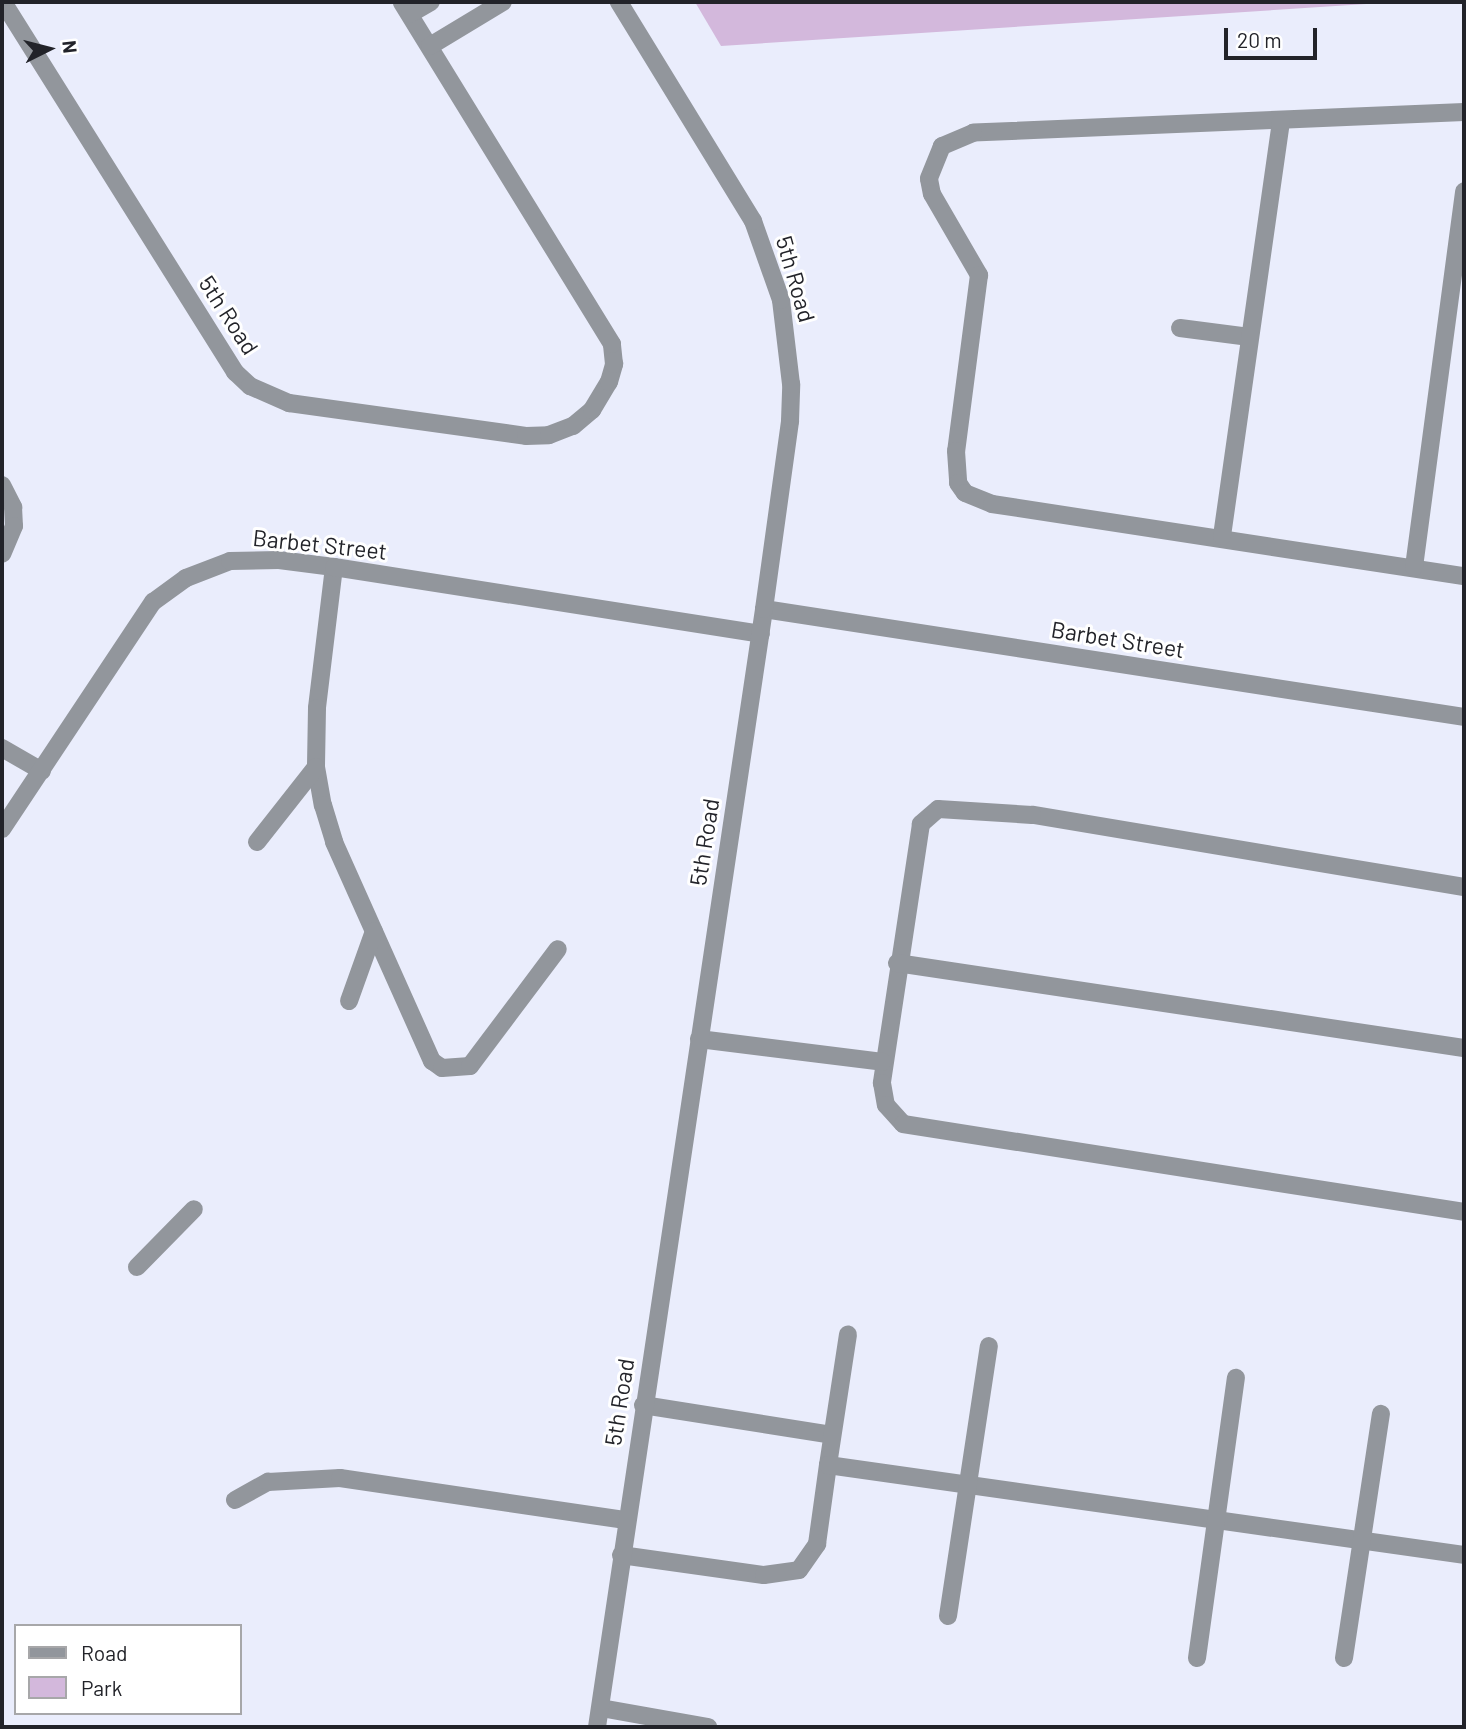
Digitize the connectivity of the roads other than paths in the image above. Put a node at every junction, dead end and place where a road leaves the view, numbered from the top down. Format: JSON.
{"nodes":[{"id":1,"x":3,"y":2,"type":"edge"},
{"id":2,"x":431,"y":2,"type":"edge"},
{"id":3,"x":503,"y":2,"type":"edge"},
{"id":4,"x":620,"y":2,"type":"edge"},
{"id":5,"x":406,"y":8,"type":"edge"},
{"id":6,"x":430,"y":46,"type":"junction"},
{"id":7,"x":1464,"y":112,"type":"edge"},
{"id":8,"x":1280,"y":122,"type":"junction"},
{"id":9,"x":1464,"y":191,"type":"edge"},
{"id":10,"x":1180,"y":328,"type":"dead end"},
{"id":11,"x":1249,"y":337,"type":"junction"},
{"id":12,"x":2,"y":485,"type":"edge"},
{"id":13,"x":1222,"y":536,"type":"junction"},
{"id":14,"x":2,"y":554,"type":"edge"},
{"id":15,"x":334,"y":567,"type":"junction"},
{"id":16,"x":1414,"y":567,"type":"junction"},
{"id":17,"x":1464,"y":576,"type":"edge"},
{"id":18,"x":764,"y":610,"type":"junction"},
{"id":19,"x":761,"y":634,"type":"junction"},
{"id":20,"x":1464,"y":717,"type":"edge"},
{"id":21,"x":2,"y":748,"type":"edge"},
{"id":22,"x":316,"y":767,"type":"junction"},
{"id":23,"x":42,"y":771,"type":"junction"},
{"id":24,"x":9,"y":802,"type":"edge"},
{"id":25,"x":2,"y":829,"type":"edge"},
{"id":26,"x":257,"y":842,"type":"dead end"},
{"id":27,"x":1464,"y":887,"type":"edge"},
{"id":28,"x":374,"y":931,"type":"junction"},
{"id":29,"x":558,"y":949,"type":"dead end"},
{"id":30,"x":897,"y":963,"type":"junction"},
{"id":31,"x":349,"y":1001,"type":"dead end"},
{"id":32,"x":699,"y":1039,"type":"junction"},
{"id":33,"x":1464,"y":1048,"type":"edge"},
{"id":34,"x":883,"y":1062,"type":"junction"},
{"id":35,"x":194,"y":1209,"type":"dead end"},
{"id":36,"x":1464,"y":1212,"type":"edge"},
{"id":37,"x":137,"y":1266,"type":"dead end"},
{"id":38,"x":848,"y":1335,"type":"dead end"},
{"id":39,"x":989,"y":1346,"type":"dead end"},
{"id":40,"x":1236,"y":1378,"type":"dead end"},
{"id":41,"x":643,"y":1405,"type":"junction"},
{"id":42,"x":1381,"y":1414,"type":"dead end"},
{"id":43,"x":832,"y":1435,"type":"junction"},
{"id":44,"x":828,"y":1465,"type":"junction"},
{"id":45,"x":968,"y":1483,"type":"junction"},
{"id":46,"x":235,"y":1500,"type":"dead end"},
{"id":47,"x":1218,"y":1519,"type":"junction"},
{"id":48,"x":626,"y":1520,"type":"junction"},
{"id":49,"x":1359,"y":1541,"type":"junction"},
{"id":50,"x":621,"y":1555,"type":"junction"},
{"id":51,"x":1464,"y":1555,"type":"edge"},
{"id":52,"x":947,"y":1616,"type":"dead end"},
{"id":53,"x":1197,"y":1658,"type":"dead end"},
{"id":54,"x":1343,"y":1658,"type":"dead end"},
{"id":55,"x":601,"y":1708,"type":"junction"},
{"id":56,"x":597,"y":1727,"type":"edge"},
{"id":57,"x":708,"y":1727,"type":"edge"}],
"edges":[{"from":1,"to":6,"type":"street","name":"5th Road"},
{"from":2,"to":5,"type":"street","name":"5th Road"},
{"from":3,"to":6,"type":"street"},
{"from":4,"to":18,"type":"street","name":"5th Road"},
{"from":5,"to":6,"type":"street","name":"5th Road"},
{"from":7,"to":8,"type":"street"},
{"from":8,"to":11,"type":"street"},
{"from":8,"to":13,"type":"street"},
{"from":9,"to":16,"type":"street"},
{"from":10,"to":11,"type":"street"},
{"from":11,"to":13,"type":"street"},
{"from":12,"to":14,"type":"street"},
{"from":13,"to":16,"type":"street"},
{"from":15,"to":19,"type":"street","name":"Barbet Street"},
{"from":15,"to":22,"type":"street"},
{"from":15,"to":23,"type":"street","name":"Barbet Street"},
{"from":16,"to":17,"type":"street"},
{"from":18,"to":19,"type":"street","name":"5th Road"},
{"from":18,"to":20,"type":"street","name":"Barbet Street"},
{"from":19,"to":32,"type":"street","name":"5th Road"},
{"from":21,"to":23,"type":"street"},
{"from":22,"to":26,"type":"street"},
{"from":22,"to":28,"type":"street"},
{"from":23,"to":24,"type":"street","name":"Barbet Street"},
{"from":24,"to":25,"type":"street","name":"Barbet Street"},
{"from":27,"to":30,"type":"street"},
{"from":28,"to":29,"type":"street"},
{"from":28,"to":31,"type":"street"},
{"from":30,"to":33,"type":"street"},
{"from":30,"to":34,"type":"street"},
{"from":32,"to":34,"type":"street"},
{"from":32,"to":41,"type":"street","name":"5th Road"},
{"from":34,"to":36,"type":"street"},
{"from":35,"to":37,"type":"street"},
{"from":38,"to":43,"type":"street"},
{"from":39,"to":45,"type":"street"},
{"from":40,"to":47,"type":"street"},
{"from":41,"to":43,"type":"street"},
{"from":41,"to":48,"type":"street","name":"5th Road"},
{"from":42,"to":49,"type":"street"},
{"from":43,"to":44,"type":"street"},
{"from":44,"to":45,"type":"street"},
{"from":44,"to":50,"type":"street"},
{"from":45,"to":47,"type":"street"},
{"from":45,"to":52,"type":"street"},
{"from":46,"to":48,"type":"street"},
{"from":47,"to":49,"type":"street"},
{"from":47,"to":53,"type":"street"},
{"from":48,"to":50,"type":"street","name":"5th Road"},
{"from":49,"to":51,"type":"street"},
{"from":49,"to":54,"type":"street"},
{"from":50,"to":55,"type":"street","name":"5th Road"},
{"from":55,"to":56,"type":"street","name":"5th Road"},
{"from":55,"to":57,"type":"street"}]}
